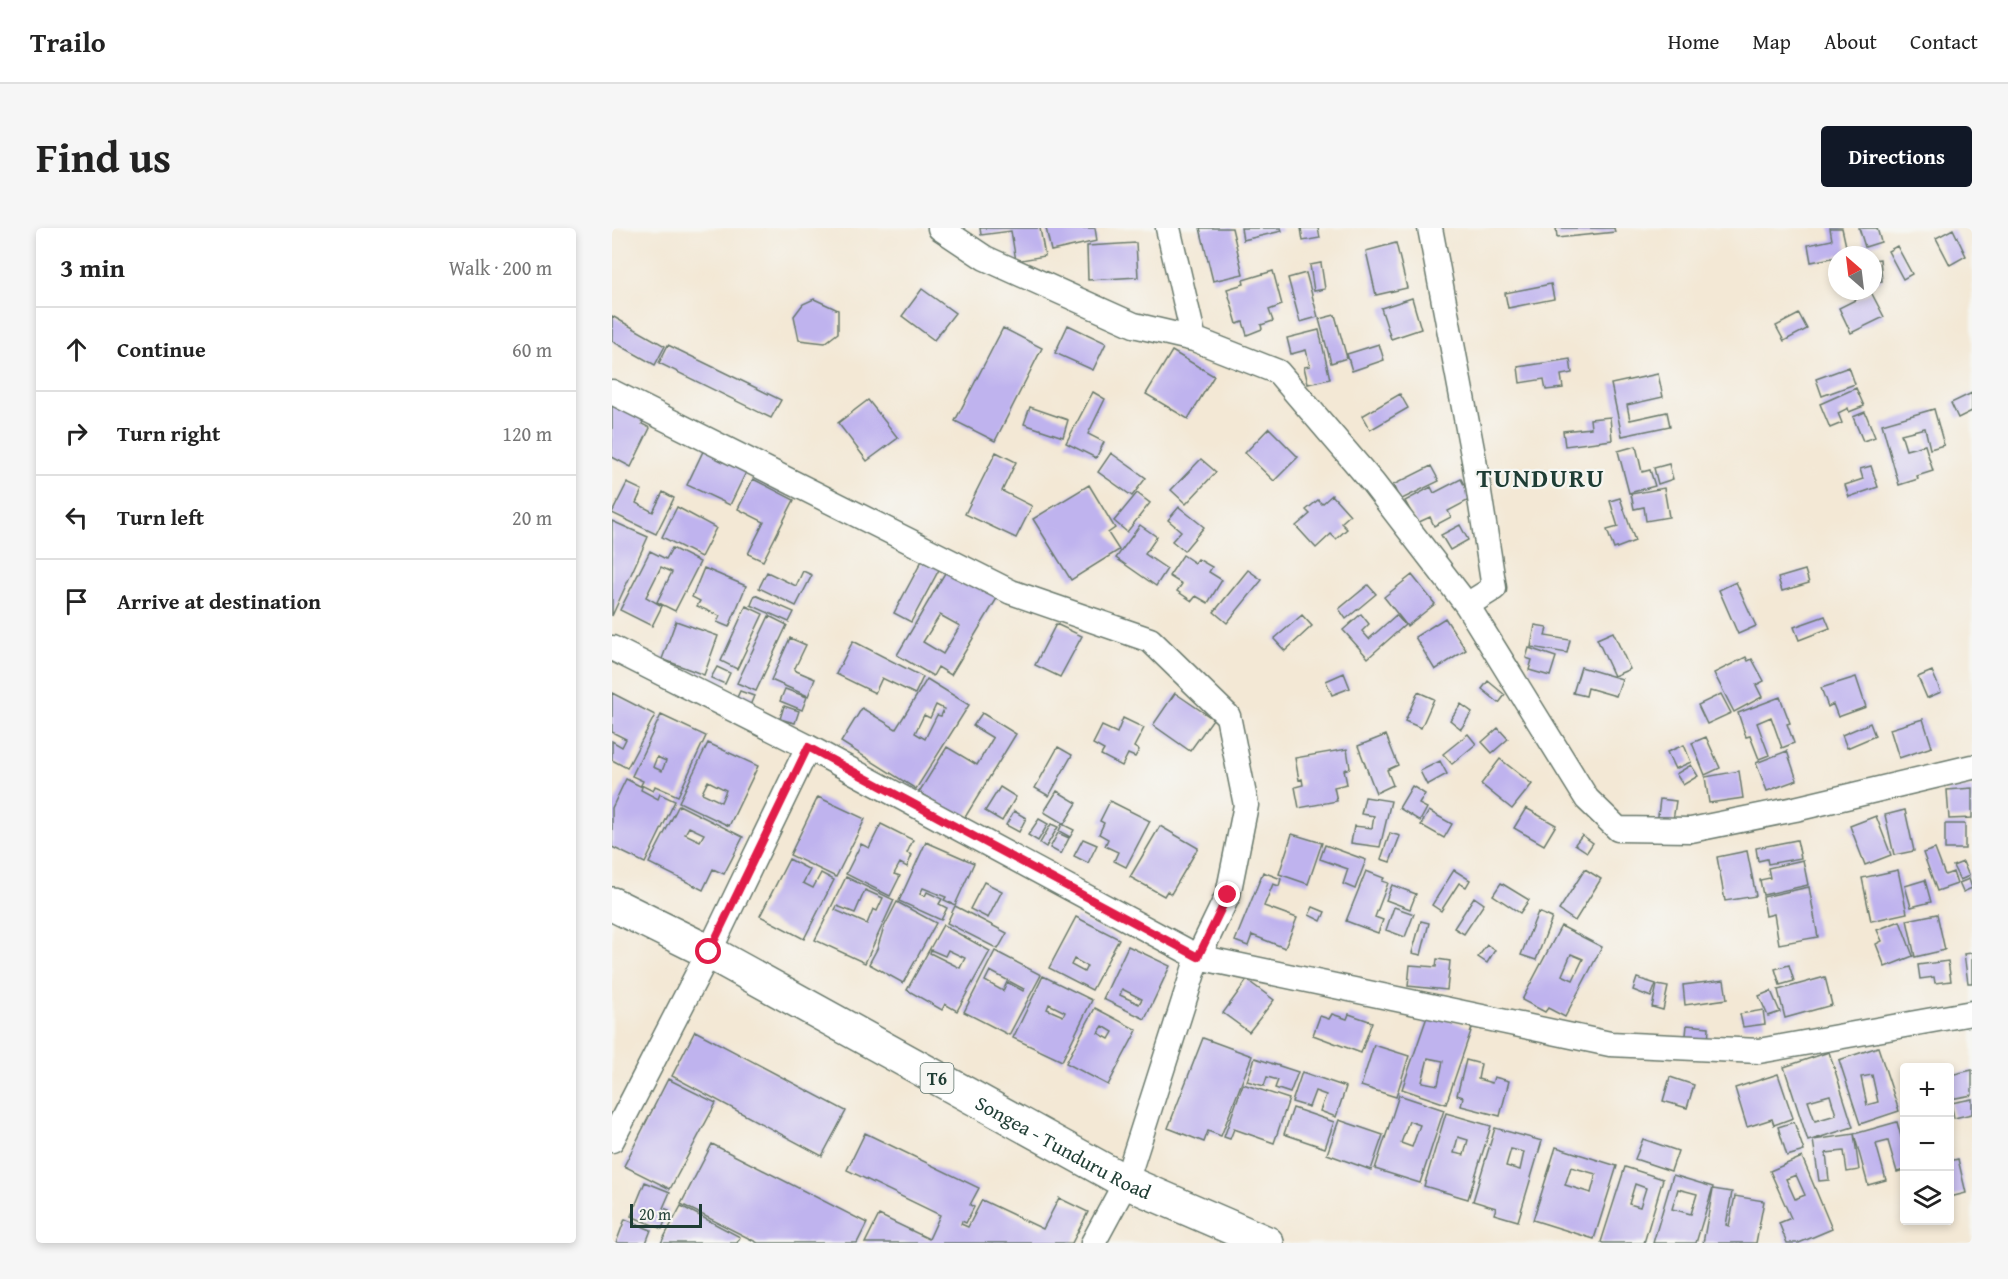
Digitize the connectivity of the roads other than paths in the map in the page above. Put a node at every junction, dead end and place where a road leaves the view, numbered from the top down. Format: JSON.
{"nodes":[{"id":1,"x":940,"y":228,"type":"edge"},
{"id":2,"x":1168,"y":228,"type":"edge"},
{"id":3,"x":1430,"y":228,"type":"edge"},
{"id":4,"x":1194,"y":339,"type":"junction"},
{"id":5,"x":612,"y":392,"type":"edge"},
{"id":6,"x":1467,"y":605,"type":"junction"},
{"id":7,"x":612,"y":648,"type":"edge"},
{"id":8,"x":808,"y":747,"type":"junction"},
{"id":9,"x":1972,"y":767,"type":"edge"},
{"id":10,"x":612,"y":904,"type":"edge"},
{"id":11,"x":709,"y":952,"type":"junction"},
{"id":12,"x":1198,"y":957,"type":"junction"},
{"id":13,"x":1972,"y":1013,"type":"edge"},
{"id":14,"x":612,"y":1140,"type":"edge"},
{"id":15,"x":1126,"y":1182,"type":"junction"},
{"id":16,"x":1093,"y":1243,"type":"edge"},
{"id":17,"x":1267,"y":1243,"type":"edge"}],
"edges":[{"from":1,"to":4,"type":"street"},
{"from":2,"to":4,"type":"street"},
{"from":3,"to":6,"type":"street"},
{"from":4,"to":6,"type":"street"},
{"from":5,"to":12,"type":"street"},
{"from":6,"to":9,"type":"street"},
{"from":7,"to":8,"type":"street"},
{"from":8,"to":11,"type":"street"},
{"from":8,"to":12,"type":"street"},
{"from":10,"to":11,"type":"highway","name":"Songea - Tunduru Road","number":"T6"},
{"from":11,"to":14,"type":"street"},
{"from":11,"to":15,"type":"highway","name":"Songea - Tunduru Road","number":"T6"},
{"from":12,"to":13,"type":"street"},
{"from":12,"to":15,"type":"street"},
{"from":15,"to":16,"type":"street"},
{"from":15,"to":17,"type":"highway","name":"Songea - Tunduru Road","number":"T6"}]}
